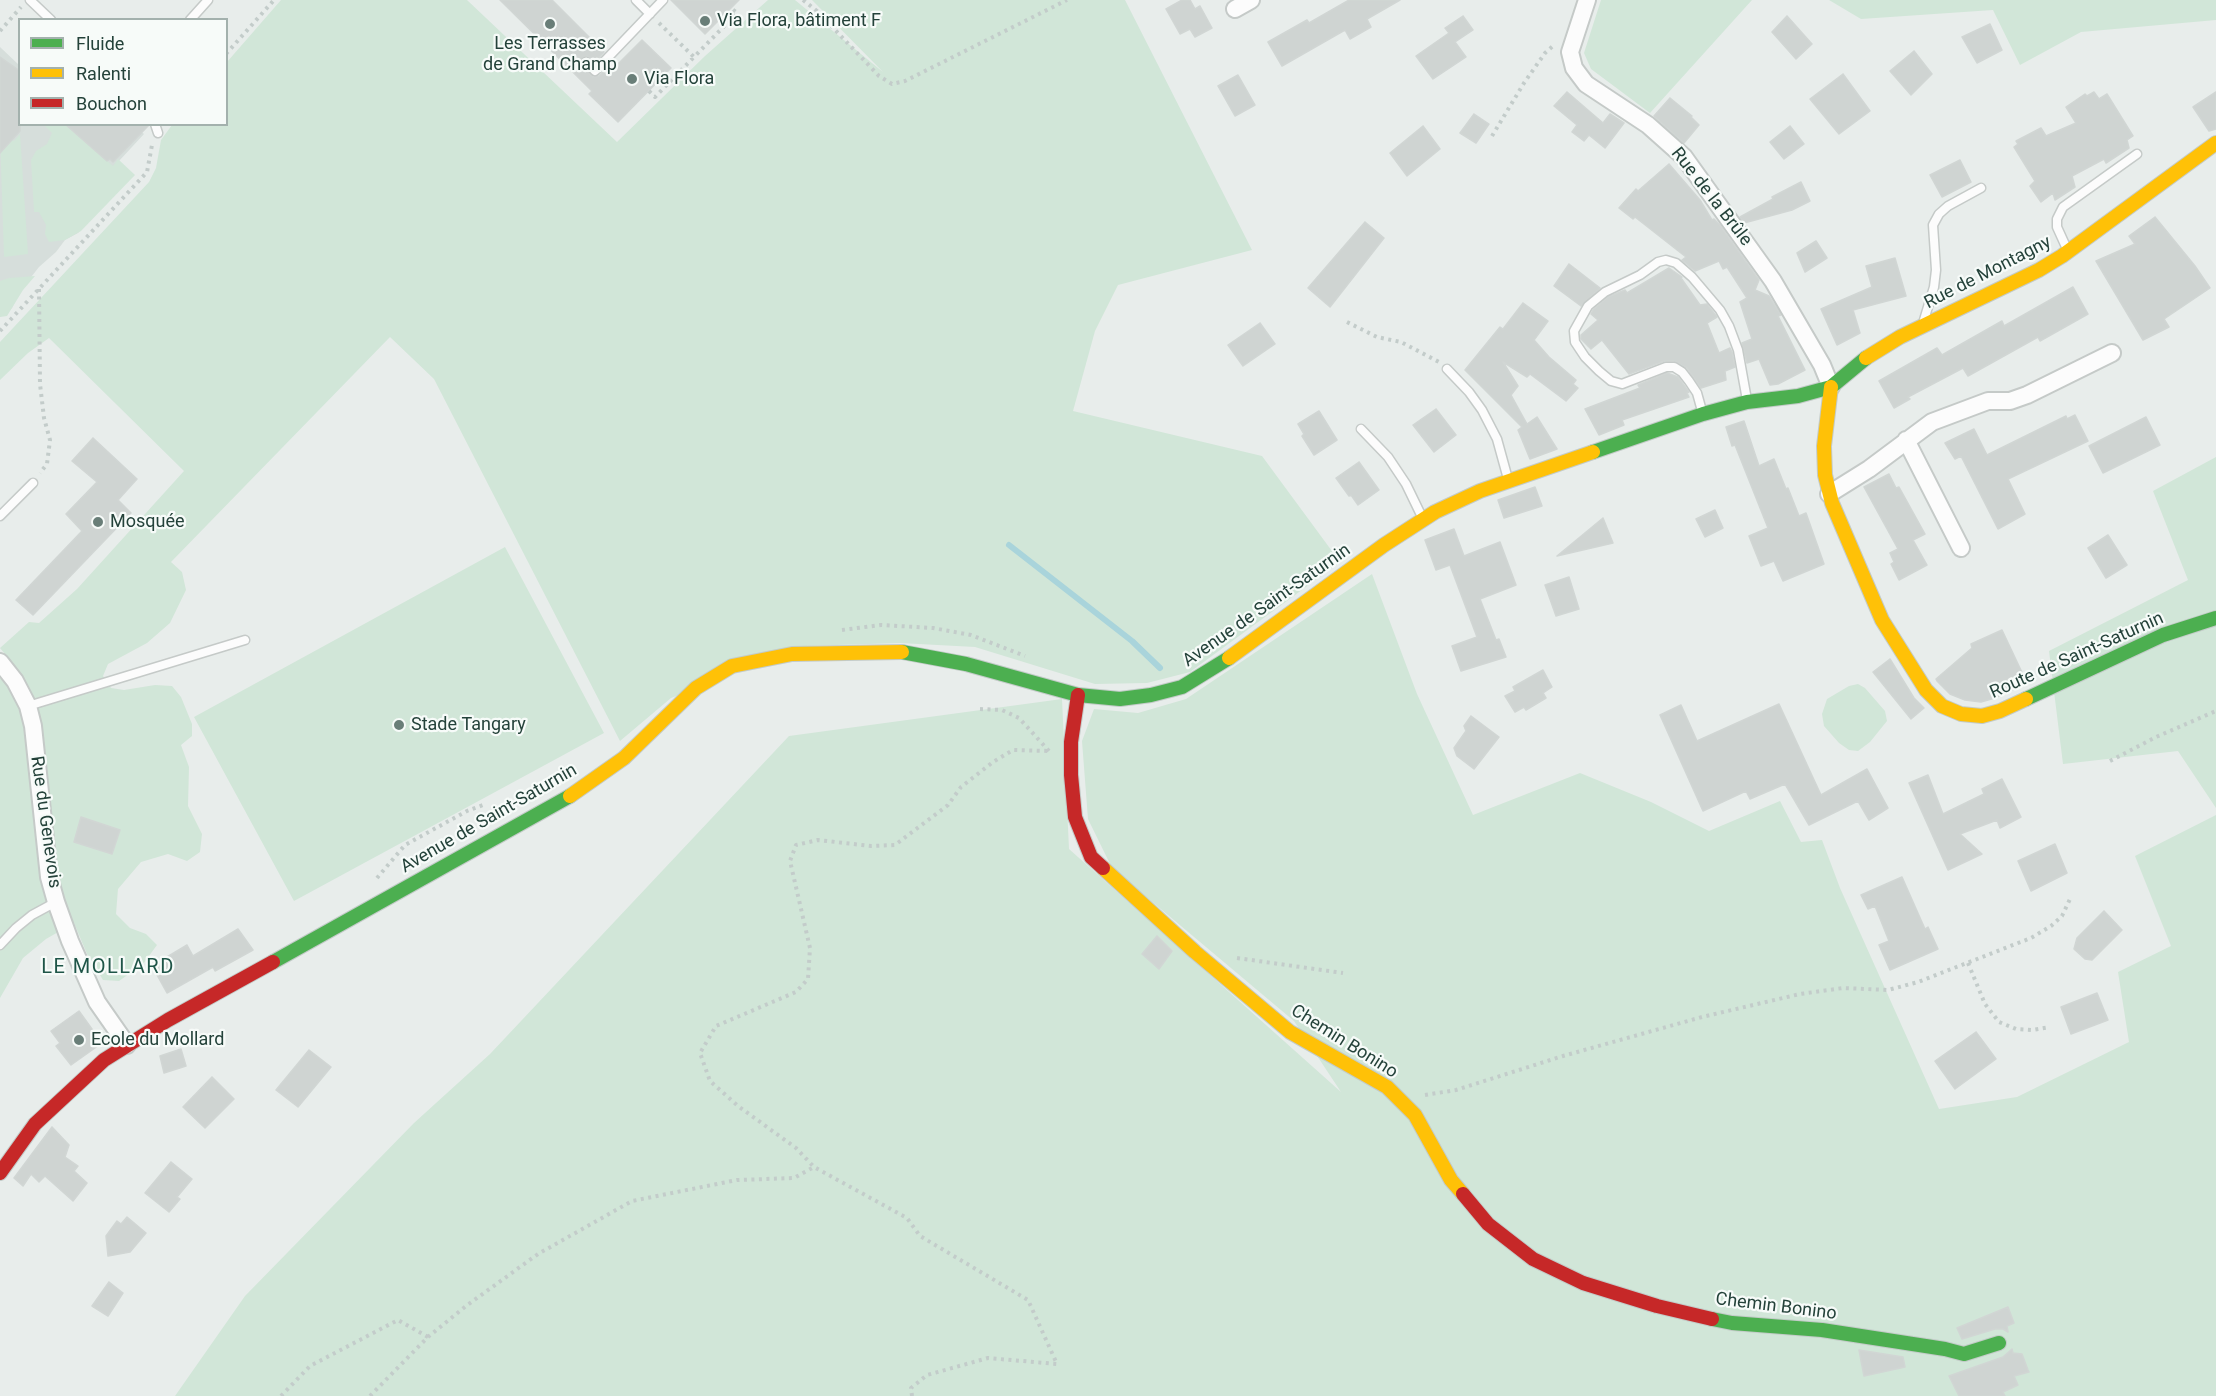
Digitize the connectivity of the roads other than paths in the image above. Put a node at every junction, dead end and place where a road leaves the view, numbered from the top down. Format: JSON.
{"nodes":[{"id":1,"x":30,"y":0,"type":"edge"},
{"id":2,"x":207,"y":0,"type":"edge"},
{"id":3,"x":636,"y":0,"type":"edge"},
{"id":4,"x":663,"y":0,"type":"edge"},
{"id":5,"x":1251,"y":0,"type":"edge"},
{"id":6,"x":1587,"y":0,"type":"edge"},
{"id":7,"x":1234,"y":9,"type":"dead end"},
{"id":8,"x":650,"y":14,"type":"junction"},
{"id":9,"x":49,"y":18,"type":"edge"},
{"id":10,"x":192,"y":18,"type":"edge"},
{"id":11,"x":586,"y":62,"type":"dead end"},
{"id":12,"x":2216,"y":143,"type":"edge"},
{"id":13,"x":2137,"y":154,"type":"dead end"},
{"id":14,"x":1981,"y":188,"type":"dead end"},
{"id":15,"x":2068,"y":251,"type":"junction"},
{"id":16,"x":1921,"y":327,"type":"junction"},
{"id":17,"x":2112,"y":352,"type":"dead end"},
{"id":18,"x":1447,"y":369,"type":"road end"},
{"id":19,"x":1831,"y":387,"type":"junction"},
{"id":20,"x":1747,"y":402,"type":"junction"},
{"id":21,"x":1703,"y":414,"type":"junction"},
{"id":22,"x":1361,"y":429,"type":"dead end"},
{"id":23,"x":1906,"y":440,"type":"junction"},
{"id":24,"x":1509,"y":481,"type":"junction"},
{"id":25,"x":33,"y":483,"type":"road end"},
{"id":26,"x":1830,"y":494,"type":"junction"},
{"id":27,"x":0,"y":516,"type":"edge"},
{"id":28,"x":1423,"y":520,"type":"junction"},
{"id":29,"x":1962,"y":548,"type":"dead end"},
{"id":30,"x":2216,"y":618,"type":"edge"},
{"id":31,"x":245,"y":640,"type":"dead end"},
{"id":32,"x":0,"y":662,"type":"edge"},
{"id":33,"x":1078,"y":695,"type":"junction"},
{"id":34,"x":27,"y":706,"type":"junction"},
{"id":35,"x":56,"y":902,"type":"junction"},
{"id":36,"x":0,"y":945,"type":"edge"},
{"id":37,"x":127,"y":1045,"type":"junction"},
{"id":38,"x":0,"y":1173,"type":"edge"},
{"id":39,"x":1999,"y":1342,"type":"dead end"}],
"edges":[{"from":1,"to":9,"type":"lane"},
{"from":2,"to":10,"type":"lane"},
{"from":3,"to":8,"type":"lane"},
{"from":4,"to":8,"type":"lane"},
{"from":5,"to":7,"type":"street"},
{"from":6,"to":19,"type":"street","name":"Rue de la Brûle"},
{"from":8,"to":11,"type":"lane"},
{"from":12,"to":15,"type":"main road","name":"Rue de Montagny"},
{"from":13,"to":15,"type":"lane"},
{"from":14,"to":16,"type":"lane"},
{"from":15,"to":16,"type":"main road","name":"Rue de Montagny"},
{"from":16,"to":19,"type":"main road","name":"Rue de Montagny"},
{"from":17,"to":23,"type":"street"},
{"from":18,"to":24,"type":"lane"},
{"from":19,"to":20,"type":"main road","name":"Avenue de Saint-Saturnin"},
{"from":19,"to":26,"type":"main road","name":"Route de Saint-Saturnin"},
{"from":20,"to":21,"type":"main road","name":"Avenue de Saint-Saturnin"},
{"from":20,"to":21,"type":"lane"},
{"from":21,"to":24,"type":"main road","name":"Avenue de Saint-Saturnin"},
{"from":22,"to":28,"type":"lane"},
{"from":23,"to":26,"type":"street"},
{"from":23,"to":29,"type":"street"},
{"from":24,"to":28,"type":"main road","name":"Avenue de Saint-Saturnin"},
{"from":25,"to":27,"type":"lane"},
{"from":26,"to":30,"type":"main road","name":"Route de Saint-Saturnin"},
{"from":28,"to":33,"type":"main road","name":"Avenue de Saint-Saturnin"},
{"from":31,"to":34,"type":"lane"},
{"from":32,"to":34,"type":"street","name":"Rue du Genevois"},
{"from":33,"to":37,"type":"main road","name":"Avenue de Saint-Saturnin"},
{"from":33,"to":39,"type":"main road","name":"Chemin Bonino"},
{"from":34,"to":35,"type":"street","name":"Rue du Genevois"},
{"from":35,"to":36,"type":"lane"},
{"from":35,"to":37,"type":"street","name":"Rue du Genevois"},
{"from":37,"to":38,"type":"main road","name":"Avenue de Saint-Saturnin"}]}
